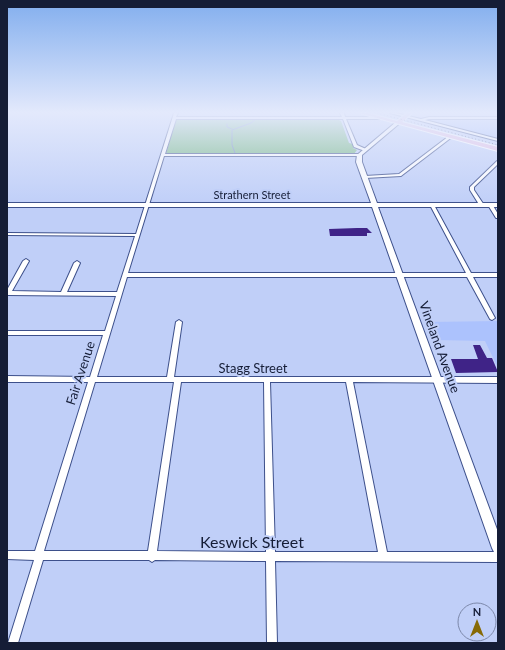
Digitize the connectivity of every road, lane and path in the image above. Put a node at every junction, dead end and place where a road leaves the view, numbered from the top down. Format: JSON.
{"nodes":[{"id":1,"x":167,"y":143,"type":"edge"},
{"id":2,"x":354,"y":143,"type":"edge"},
{"id":3,"x":373,"y":143,"type":"edge"},
{"id":4,"x":442,"y":143,"type":"edge"},
{"id":5,"x":473,"y":143,"type":"edge"},
{"id":6,"x":365,"y":150,"type":"junction"},
{"id":7,"x":498,"y":150,"type":"edge"},
{"id":8,"x":164,"y":155,"type":"junction"},
{"id":9,"x":360,"y":155,"type":"junction"},
{"id":10,"x":498,"y":162,"type":"edge"},
{"id":11,"x":365,"y":177,"type":"junction"},
{"id":12,"x":7,"y":205,"type":"edge"},
{"id":13,"x":149,"y":205,"type":"junction"},
{"id":14,"x":374,"y":205,"type":"junction"},
{"id":15,"x":432,"y":205,"type":"junction"},
{"id":16,"x":482,"y":205,"type":"junction"},
{"id":17,"x":490,"y":205,"type":"junction"},
{"id":18,"x":498,"y":205,"type":"edge"},
{"id":19,"x":498,"y":217,"type":"edge"},
{"id":20,"x":7,"y":234,"type":"edge"},
{"id":21,"x":137,"y":235,"type":"junction"},
{"id":22,"x":26,"y":261,"type":"dead end"},
{"id":23,"x":77,"y":263,"type":"dead end"},
{"id":24,"x":498,"y":274,"type":"edge"},
{"id":25,"x":125,"y":275,"type":"junction"},
{"id":26,"x":400,"y":275,"type":"junction"},
{"id":27,"x":469,"y":275,"type":"junction"},
{"id":28,"x":7,"y":293,"type":"edge"},
{"id":29,"x":63,"y":294,"type":"junction"},
{"id":30,"x":119,"y":294,"type":"junction"},
{"id":31,"x":492,"y":318,"type":"dead end"},
{"id":32,"x":179,"y":322,"type":"dead end"},
{"id":33,"x":7,"y":333,"type":"edge"},
{"id":34,"x":107,"y":333,"type":"junction"},
{"id":35,"x":7,"y":379,"type":"edge"},
{"id":36,"x":92,"y":379,"type":"junction"},
{"id":37,"x":174,"y":379,"type":"junction"},
{"id":38,"x":267,"y":380,"type":"junction"},
{"id":39,"x":349,"y":380,"type":"junction"},
{"id":40,"x":438,"y":380,"type":"junction"},
{"id":41,"x":498,"y":380,"type":"edge"},
{"id":42,"x":498,"y":548,"type":"edge"},
{"id":43,"x":39,"y":554,"type":"junction"},
{"id":44,"x":7,"y":555,"type":"edge"},
{"id":45,"x":152,"y":557,"type":"junction"},
{"id":46,"x":272,"y":557,"type":"junction"},
{"id":47,"x":383,"y":557,"type":"junction"},
{"id":48,"x":498,"y":557,"type":"edge"},
{"id":49,"x":13,"y":643,"type":"edge"},
{"id":50,"x":272,"y":643,"type":"edge"}],
"edges":[{"from":1,"to":8,"type":"street","name":"Fair Avenue"},
{"from":2,"to":6,"type":"street"},
{"from":3,"to":6,"type":"main road"},
{"from":4,"to":11,"type":"street"},
{"from":5,"to":7,"type":"main road"},
{"from":6,"to":9,"type":"main road"},
{"from":8,"to":9,"type":"street"},
{"from":8,"to":13,"type":"street","name":"Fair Avenue"},
{"from":9,"to":11,"type":"main road","name":"Vineland Avenue"},
{"from":10,"to":16,"type":"street"},
{"from":11,"to":14,"type":"main road","name":"Vineland Avenue"},
{"from":12,"to":13,"type":"main road","name":"Strathern Street"},
{"from":13,"to":14,"type":"main road","name":"Strathern Street"},
{"from":13,"to":21,"type":"street","name":"Fair Avenue"},
{"from":14,"to":15,"type":"main road","name":"Strathern Street"},
{"from":14,"to":26,"type":"main road","name":"Vineland Avenue"},
{"from":15,"to":16,"type":"main road","name":"Strathern Street"},
{"from":15,"to":27,"type":"street"},
{"from":16,"to":17,"type":"main road","name":"Strathern Street"},
{"from":17,"to":18,"type":"main road","name":"Strathern Street"},
{"from":17,"to":19,"type":"street"},
{"from":20,"to":21,"type":"street"},
{"from":21,"to":25,"type":"street","name":"Fair Avenue"},
{"from":22,"to":28,"type":"street"},
{"from":23,"to":29,"type":"street"},
{"from":24,"to":27,"type":"street"},
{"from":25,"to":26,"type":"street"},
{"from":25,"to":30,"type":"street","name":"Fair Avenue"},
{"from":26,"to":27,"type":"street"},
{"from":26,"to":40,"type":"main road","name":"Vineland Avenue"},
{"from":27,"to":31,"type":"street"},
{"from":28,"to":29,"type":"street"},
{"from":29,"to":30,"type":"street"},
{"from":30,"to":34,"type":"street","name":"Fair Avenue"},
{"from":32,"to":37,"type":"street"},
{"from":33,"to":34,"type":"street"},
{"from":34,"to":36,"type":"street","name":"Fair Avenue"},
{"from":35,"to":36,"type":"street","name":"Stagg Street"},
{"from":36,"to":37,"type":"street","name":"Stagg Street"},
{"from":36,"to":43,"type":"street","name":"Fair Avenue"},
{"from":37,"to":38,"type":"street","name":"Stagg Street"},
{"from":37,"to":45,"type":"street"},
{"from":38,"to":39,"type":"street","name":"Stagg Street"},
{"from":38,"to":46,"type":"street"},
{"from":39,"to":40,"type":"street","name":"Stagg Street"},
{"from":39,"to":47,"type":"street"},
{"from":40,"to":41,"type":"street","name":"Stagg Street"},
{"from":40,"to":42,"type":"main road","name":"Vineland Avenue"},
{"from":43,"to":44,"type":"street","name":"Keswick Street"},
{"from":43,"to":45,"type":"street","name":"Keswick Street"},
{"from":43,"to":49,"type":"street","name":"Fair Avenue"},
{"from":45,"to":46,"type":"street","name":"Keswick Street"},
{"from":46,"to":47,"type":"street","name":"Keswick Street"},
{"from":46,"to":50,"type":"street"},
{"from":47,"to":48,"type":"street","name":"Keswick Street"}]}
